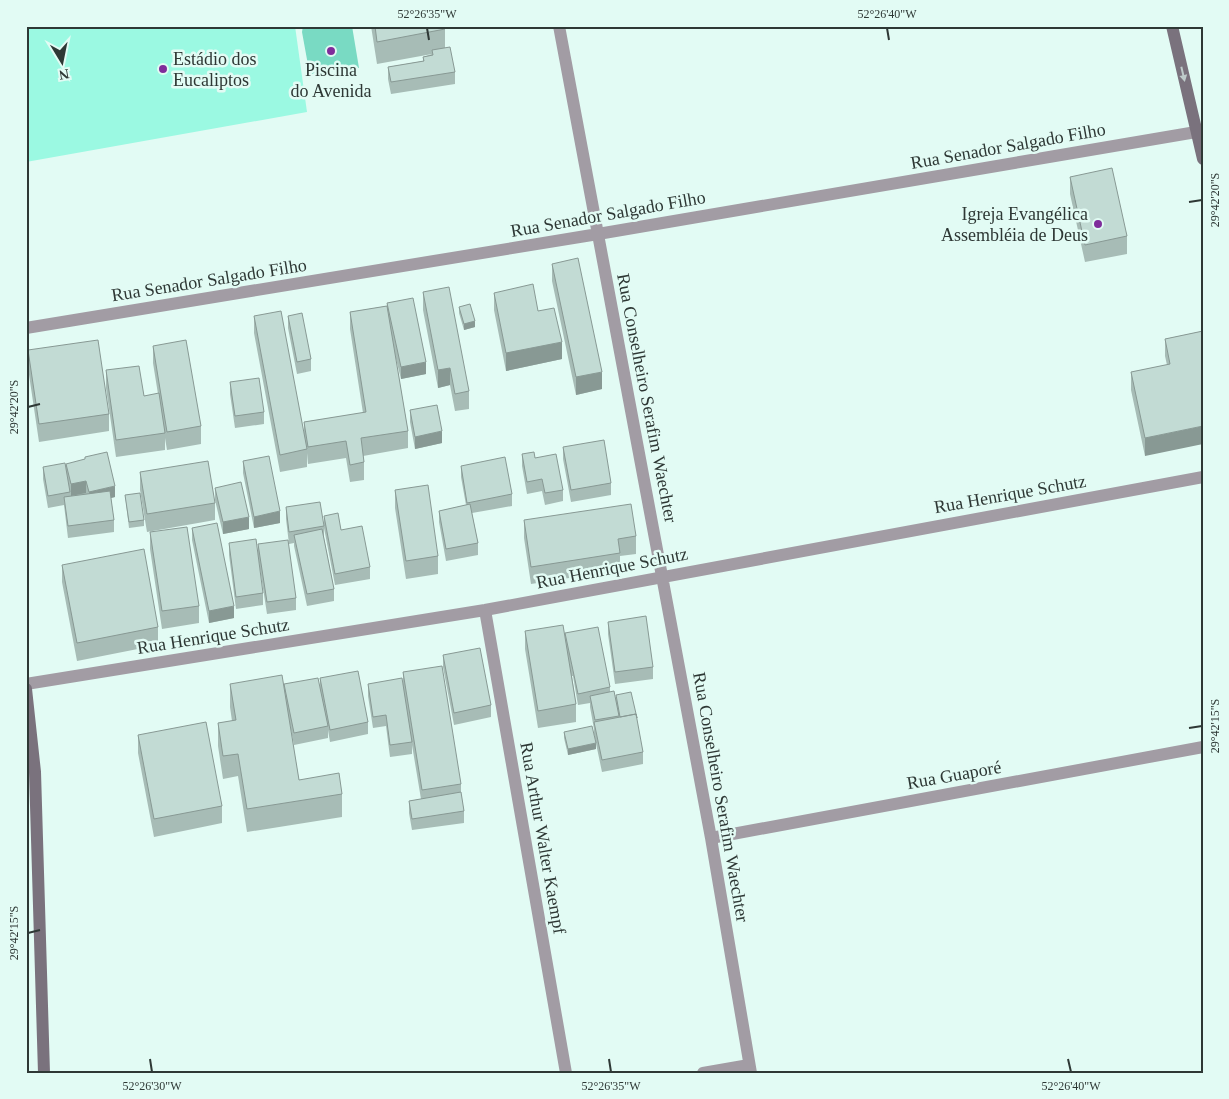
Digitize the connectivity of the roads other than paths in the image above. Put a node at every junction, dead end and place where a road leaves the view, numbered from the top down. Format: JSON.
{"nodes":[{"id":1,"x":559,"y":26,"type":"edge"},
{"id":2,"x":1172,"y":26,"type":"edge"},
{"id":3,"x":1196,"y":132,"type":"junction"},
{"id":4,"x":1203,"y":159,"type":"edge"},
{"id":5,"x":598,"y":234,"type":"junction"},
{"id":6,"x":26,"y":328,"type":"edge"},
{"id":7,"x":1203,"y":477,"type":"edge"},
{"id":8,"x":663,"y":576,"type":"junction"},
{"id":9,"x":486,"y":610,"type":"junction"},
{"id":10,"x":26,"y":684,"type":"edge"},
{"id":11,"x":26,"y":689,"type":"edge"},
{"id":12,"x":1203,"y":747,"type":"edge"},
{"id":13,"x":712,"y":838,"type":"junction"},
{"id":14,"x":750,"y":1069,"type":"edge"},
{"id":15,"x":44,"y":1073,"type":"edge"},
{"id":16,"x":566,"y":1073,"type":"edge"},
{"id":17,"x":703,"y":1073,"type":"edge"}],
"edges":[{"from":1,"to":5,"type":"street","name":"Rua Conselheiro Serafim Waechter"},
{"from":2,"to":3,"type":"main road","one_way":true},
{"from":3,"to":4,"type":"main road"},
{"from":3,"to":5,"type":"street","name":"Rua Senador Salgado Filho"},
{"from":5,"to":6,"type":"street","name":"Rua Senador Salgado Filho"},
{"from":5,"to":8,"type":"street","name":"Rua Conselheiro Serafim Waechter"},
{"from":7,"to":8,"type":"street","name":"Rua Henrique Schutz"},
{"from":8,"to":9,"type":"street","name":"Rua Henrique Schutz"},
{"from":8,"to":13,"type":"street","name":"Rua Conselheiro Serafim Waechter"},
{"from":9,"to":10,"type":"street","name":"Rua Henrique Schutz"},
{"from":9,"to":16,"type":"street","name":"Rua Arthur Walter Kaempf"},
{"from":11,"to":15,"type":"main road"},
{"from":12,"to":13,"type":"street","name":"Rua Guaporé"},
{"from":13,"to":14,"type":"street","name":"Rua Conselheiro Serafim Waechter"},
{"from":14,"to":17,"type":"street"}]}
